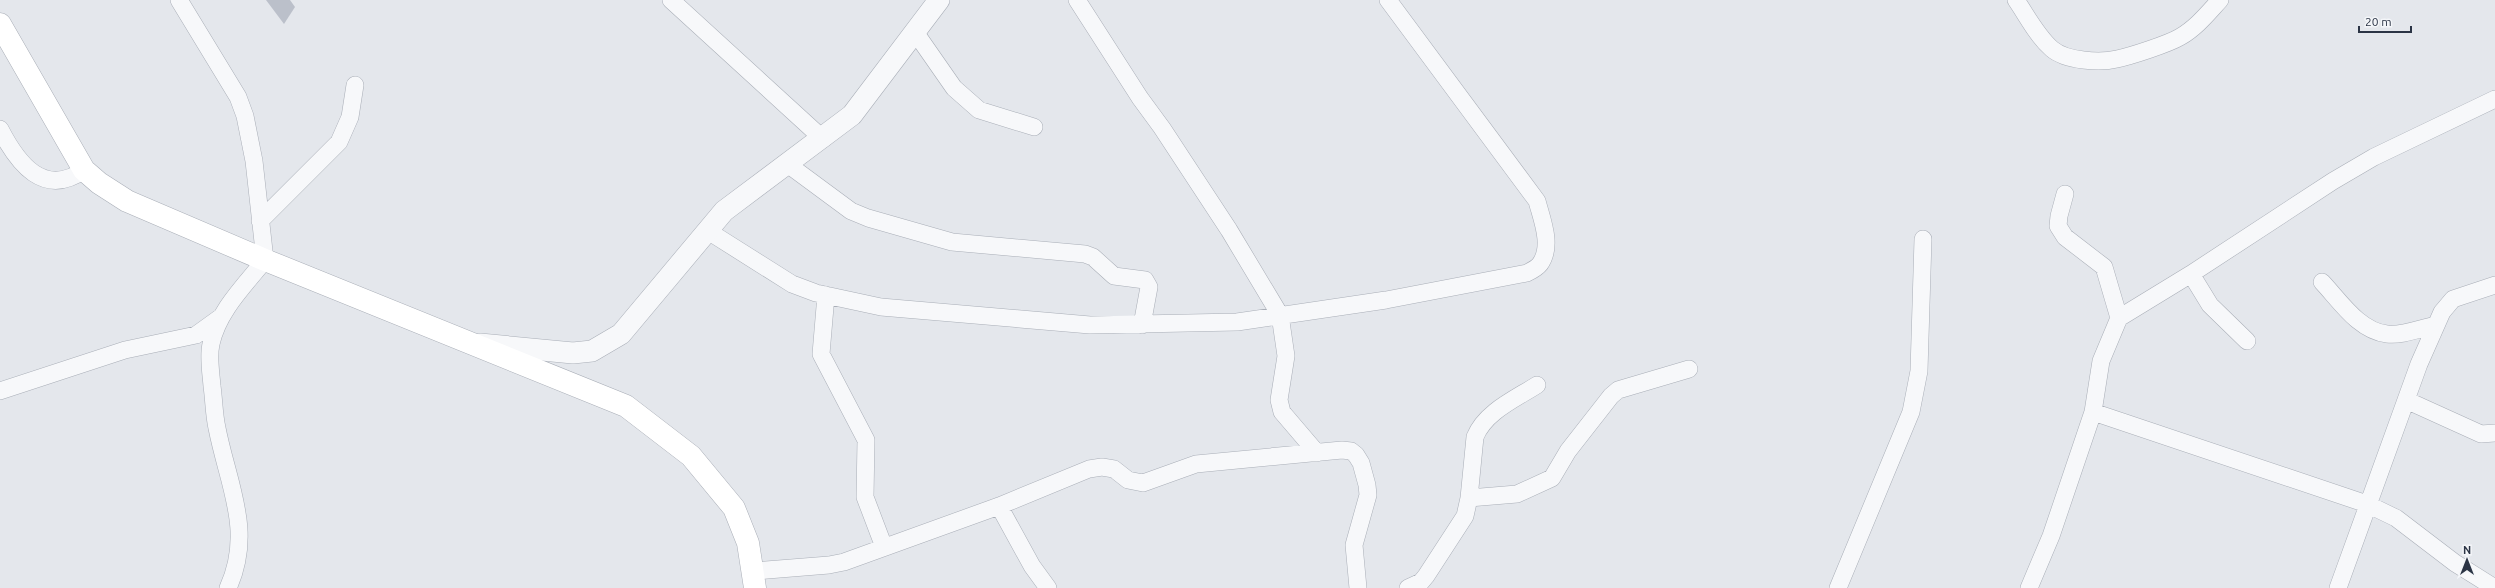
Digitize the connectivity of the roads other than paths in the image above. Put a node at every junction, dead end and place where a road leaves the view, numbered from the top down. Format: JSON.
{"nodes":[{"id":1,"x":179,"y":0,"type":"edge"},
{"id":2,"x":671,"y":0,"type":"edge"},
{"id":3,"x":939,"y":0,"type":"edge"},
{"id":4,"x":1077,"y":0,"type":"edge"},
{"id":5,"x":1388,"y":0,"type":"edge"},
{"id":6,"x":2016,"y":0,"type":"edge"},
{"id":7,"x":2220,"y":0,"type":"edge"},
{"id":8,"x":0,"y":24,"type":"edge"},
{"id":9,"x":915,"y":32,"type":"junction"},
{"id":10,"x":355,"y":85,"type":"dead end"},
{"id":11,"x":2495,"y":99,"type":"edge"},
{"id":12,"x":1034,"y":127,"type":"dead end"},
{"id":13,"x":0,"y":129,"type":"edge"},
{"id":14,"x":823,"y":139,"type":"junction"},
{"id":15,"x":786,"y":163,"type":"junction"},
{"id":16,"x":84,"y":170,"type":"junction"},
{"id":17,"x":2065,"y":194,"type":"dead end"},
{"id":18,"x":260,"y":220,"type":"junction"},
{"id":19,"x":708,"y":231,"type":"junction"},
{"id":20,"x":1923,"y":238,"type":"dead end"},
{"id":21,"x":265,"y":260,"type":"junction"},
{"id":22,"x":2192,"y":274,"type":"junction"},
{"id":23,"x":2322,"y":282,"type":"dead end"},
{"id":24,"x":2495,"y":285,"type":"edge"},
{"id":25,"x":826,"y":295,"type":"junction"},
{"id":26,"x":1280,"y":315,"type":"junction"},
{"id":27,"x":221,"y":317,"type":"junction"},
{"id":28,"x":2119,"y":318,"type":"junction"},
{"id":29,"x":1142,"y":325,"type":"junction"},
{"id":30,"x":2436,"y":325,"type":"junction"},
{"id":31,"x":2246,"y":341,"type":"dead end"},
{"id":32,"x":469,"y":342,"type":"junction"},
{"id":33,"x":1690,"y":370,"type":"dead end"},
{"id":34,"x":1537,"y":385,"type":"dead end"},
{"id":35,"x":0,"y":391,"type":"edge"},
{"id":36,"x":2406,"y":400,"type":"junction"},
{"id":37,"x":2093,"y":412,"type":"junction"},
{"id":38,"x":2495,"y":434,"type":"edge"},
{"id":39,"x":1317,"y":453,"type":"junction"},
{"id":40,"x":1469,"y":498,"type":"junction"},
{"id":41,"x":2367,"y":504,"type":"junction"},
{"id":42,"x":999,"y":506,"type":"junction"},
{"id":43,"x":884,"y":547,"type":"junction"},
{"id":44,"x":755,"y":580,"type":"edge"},
{"id":45,"x":228,"y":588,"type":"edge"},
{"id":46,"x":1048,"y":588,"type":"edge"},
{"id":47,"x":1358,"y":588,"type":"edge"},
{"id":48,"x":1408,"y":588,"type":"edge"},
{"id":49,"x":1838,"y":588,"type":"edge"},
{"id":50,"x":2029,"y":588,"type":"edge"},
{"id":51,"x":2338,"y":588,"type":"edge"},
{"id":52,"x":2495,"y":588,"type":"edge"}],
"edges":[{"from":1,"to":18,"type":"street"},
{"from":2,"to":14,"type":"street"},
{"from":3,"to":9,"type":"street"},
{"from":4,"to":26,"type":"street"},
{"from":5,"to":26,"type":"street"},
{"from":6,"to":7,"type":"street"},
{"from":8,"to":16,"type":"main road"},
{"from":9,"to":12,"type":"street"},
{"from":9,"to":14,"type":"street"},
{"from":10,"to":18,"type":"street"},
{"from":11,"to":22,"type":"street"},
{"from":13,"to":16,"type":"street"},
{"from":14,"to":15,"type":"street"},
{"from":15,"to":19,"type":"street"},
{"from":15,"to":29,"type":"street"},
{"from":16,"to":21,"type":"main road"},
{"from":17,"to":28,"type":"street"},
{"from":18,"to":21,"type":"street"},
{"from":19,"to":25,"type":"street"},
{"from":19,"to":32,"type":"street"},
{"from":20,"to":49,"type":"street"},
{"from":21,"to":27,"type":"street"},
{"from":21,"to":32,"type":"main road"},
{"from":22,"to":28,"type":"street"},
{"from":22,"to":31,"type":"street"},
{"from":23,"to":30,"type":"street"},
{"from":24,"to":30,"type":"street"},
{"from":25,"to":29,"type":"street"},
{"from":25,"to":43,"type":"street"},
{"from":26,"to":29,"type":"street"},
{"from":26,"to":39,"type":"street"},
{"from":27,"to":35,"type":"street"},
{"from":27,"to":45,"type":"street"},
{"from":28,"to":37,"type":"street"},
{"from":30,"to":36,"type":"street"},
{"from":32,"to":44,"type":"main road"},
{"from":33,"to":40,"type":"street"},
{"from":34,"to":40,"type":"street"},
{"from":36,"to":38,"type":"street"},
{"from":36,"to":41,"type":"street"},
{"from":37,"to":41,"type":"street"},
{"from":37,"to":50,"type":"street"},
{"from":39,"to":42,"type":"street"},
{"from":39,"to":47,"type":"street"},
{"from":40,"to":48,"type":"street"},
{"from":41,"to":51,"type":"street"},
{"from":41,"to":52,"type":"street"},
{"from":42,"to":43,"type":"street"},
{"from":42,"to":46,"type":"street"},
{"from":43,"to":44,"type":"street"}]}
